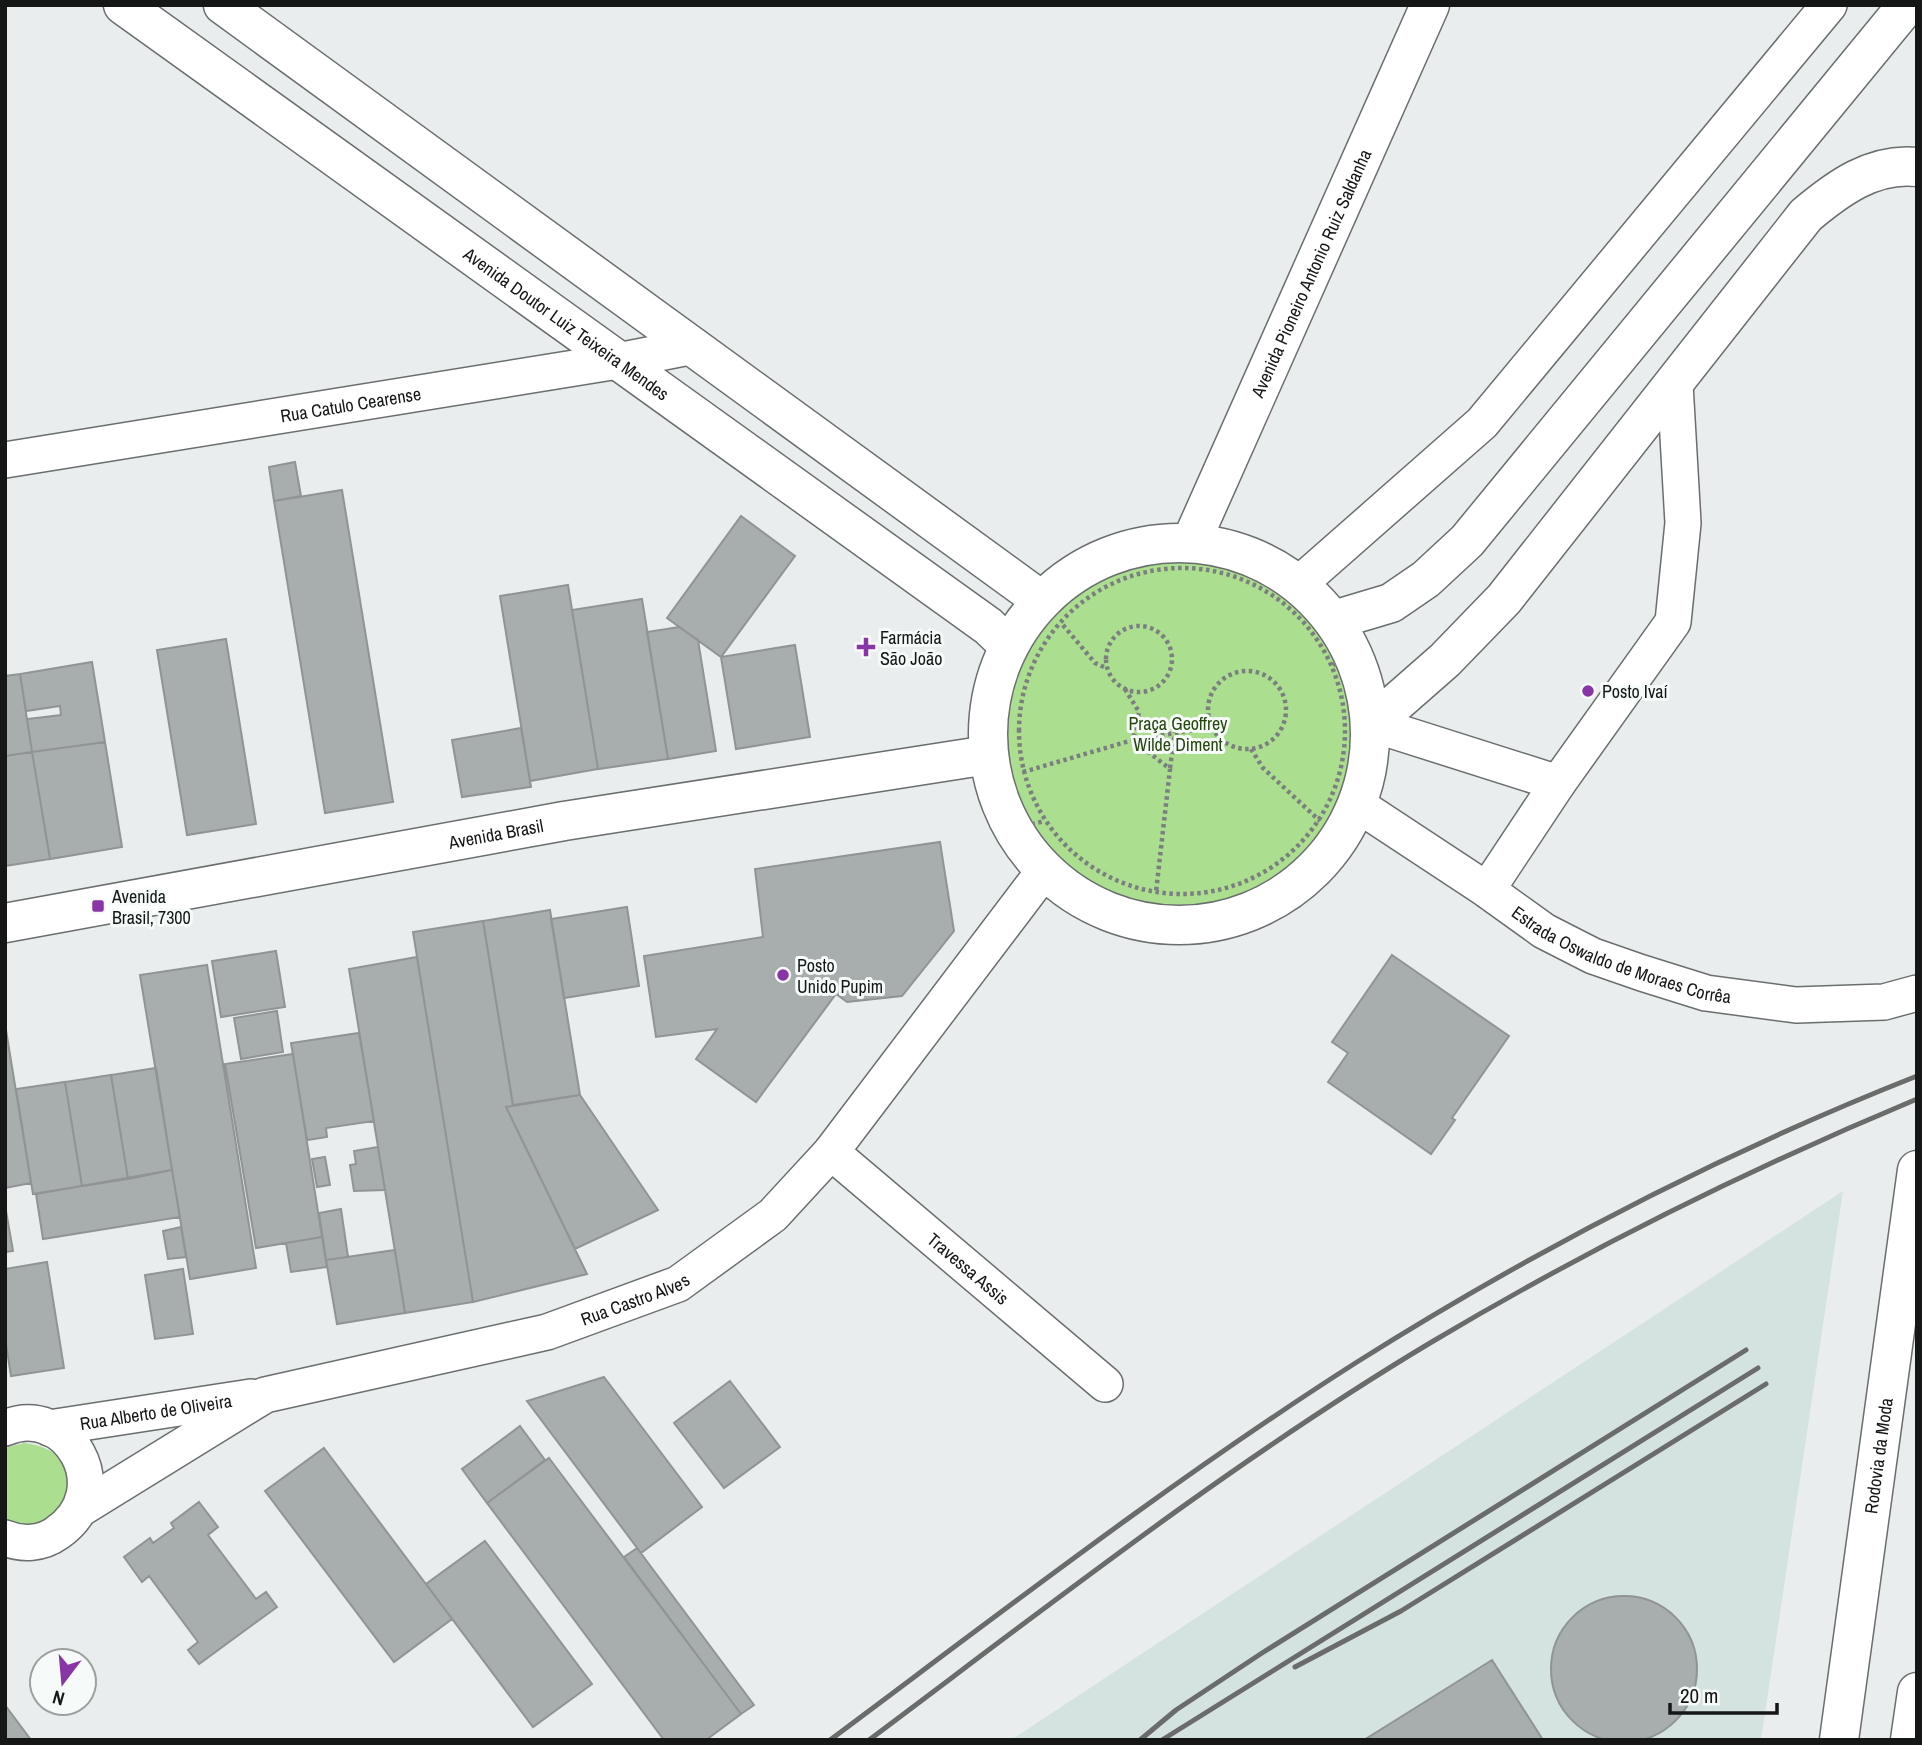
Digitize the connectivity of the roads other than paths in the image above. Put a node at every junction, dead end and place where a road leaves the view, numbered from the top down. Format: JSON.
{"nodes":[{"id":1,"x":123,"y":5,"type":"edge"},
{"id":2,"x":223,"y":5,"type":"edge"},
{"id":3,"x":1430,"y":5,"type":"edge"},
{"id":4,"x":1829,"y":5,"type":"edge"},
{"id":5,"x":1907,"y":5,"type":"edge"},
{"id":6,"x":1917,"y":167,"type":"edge"},
{"id":7,"x":694,"y":346,"type":"junction"},
{"id":8,"x":618,"y":361,"type":"junction"},
{"id":9,"x":1675,"y":384,"type":"junction"},
{"id":10,"x":5,"y":460,"type":"edge"},
{"id":11,"x":1192,"y":540,"type":"junction"},
{"id":12,"x":1299,"y":584,"type":"junction"},
{"id":13,"x":1051,"y":611,"type":"junction"},
{"id":14,"x":1334,"y":620,"type":"junction"},
{"id":15,"x":1008,"y":645,"type":"junction"},
{"id":16,"x":1372,"y":724,"type":"junction"},
{"id":17,"x":988,"y":755,"type":"junction"},
{"id":18,"x":1558,"y":783,"type":"junction"},
{"id":19,"x":1359,"y":805,"type":"junction"},
{"id":20,"x":1044,"y":871,"type":"junction"},
{"id":21,"x":1487,"y":890,"type":"junction"},
{"id":22,"x":5,"y":923,"type":"edge"},
{"id":23,"x":1917,"y":993,"type":"edge"},
{"id":24,"x":831,"y":1152,"type":"junction"},
{"id":25,"x":1915,"y":1184,"type":"edge"},
{"id":26,"x":1105,"y":1384,"type":"dead end"},
{"id":27,"x":265,"y":1395,"type":"junction"},
{"id":28,"x":7,"y":1427,"type":"edge"},
{"id":29,"x":49,"y":1428,"type":"junction"},
{"id":30,"x":80,"y":1509,"type":"junction"},
{"id":31,"x":8,"y":1542,"type":"edge"},
{"id":32,"x":1917,"y":1692,"type":"edge"},
{"id":33,"x":1839,"y":1740,"type":"edge"},
{"id":34,"x":1910,"y":1740,"type":"edge"}],
"edges":[{"from":1,"to":8,"type":"main road","name":"Avenida Doutor Luiz Teixeira Mendes"},
{"from":2,"to":7,"type":"main road"},
{"from":3,"to":11,"type":"main road","name":"Avenida Pioneiro Antonio Ruiz Saldanha"},
{"from":4,"to":12,"type":"street"},
{"from":5,"to":14,"type":"main road"},
{"from":6,"to":9,"type":"main road"},
{"from":7,"to":8,"type":"street","name":"Rua Catulo Cearense"},
{"from":7,"to":13,"type":"main road"},
{"from":8,"to":10,"type":"street","name":"Rua Catulo Cearense"},
{"from":8,"to":15,"type":"main road","name":"Avenida Doutor Luiz Teixeira Mendes"},
{"from":9,"to":16,"type":"main road"},
{"from":9,"to":18,"type":"street"},
{"from":11,"to":12,"type":"main road"},
{"from":11,"to":13,"type":"main road"},
{"from":12,"to":14,"type":"main road"},
{"from":13,"to":15,"type":"main road"},
{"from":14,"to":16,"type":"main road"},
{"from":15,"to":17,"type":"main road"},
{"from":16,"to":18,"type":"street"},
{"from":16,"to":19,"type":"main road"},
{"from":17,"to":20,"type":"main road"},
{"from":17,"to":22,"type":"main road","name":"Avenida Brasil"},
{"from":18,"to":21,"type":"street"},
{"from":19,"to":20,"type":"main road"},
{"from":19,"to":21,"type":"street","name":"Estrada Oswaldo de Moraes Corrêa"},
{"from":20,"to":24,"type":"street","name":"Rua Castro Alves"},
{"from":21,"to":23,"type":"street","name":"Estrada Oswaldo de Moraes Corrêa"},
{"from":24,"to":26,"type":"street","name":"Travessa Assis"},
{"from":24,"to":27,"type":"street","name":"Rua Castro Alves"},
{"from":25,"to":33,"type":"main road","name":"Rodovia da Moda"},
{"from":27,"to":29,"type":"street","name":"Rua Alberto de Oliveira"},
{"from":27,"to":30,"type":"street","name":"Rua Castro Alves"},
{"from":28,"to":29,"type":"street","name":"Rua Alberto de Oliveira"},
{"from":29,"to":30,"type":"street"},
{"from":30,"to":31,"type":"street","name":"Rua Castro Alves"},
{"from":32,"to":34,"type":"main road"}]}
